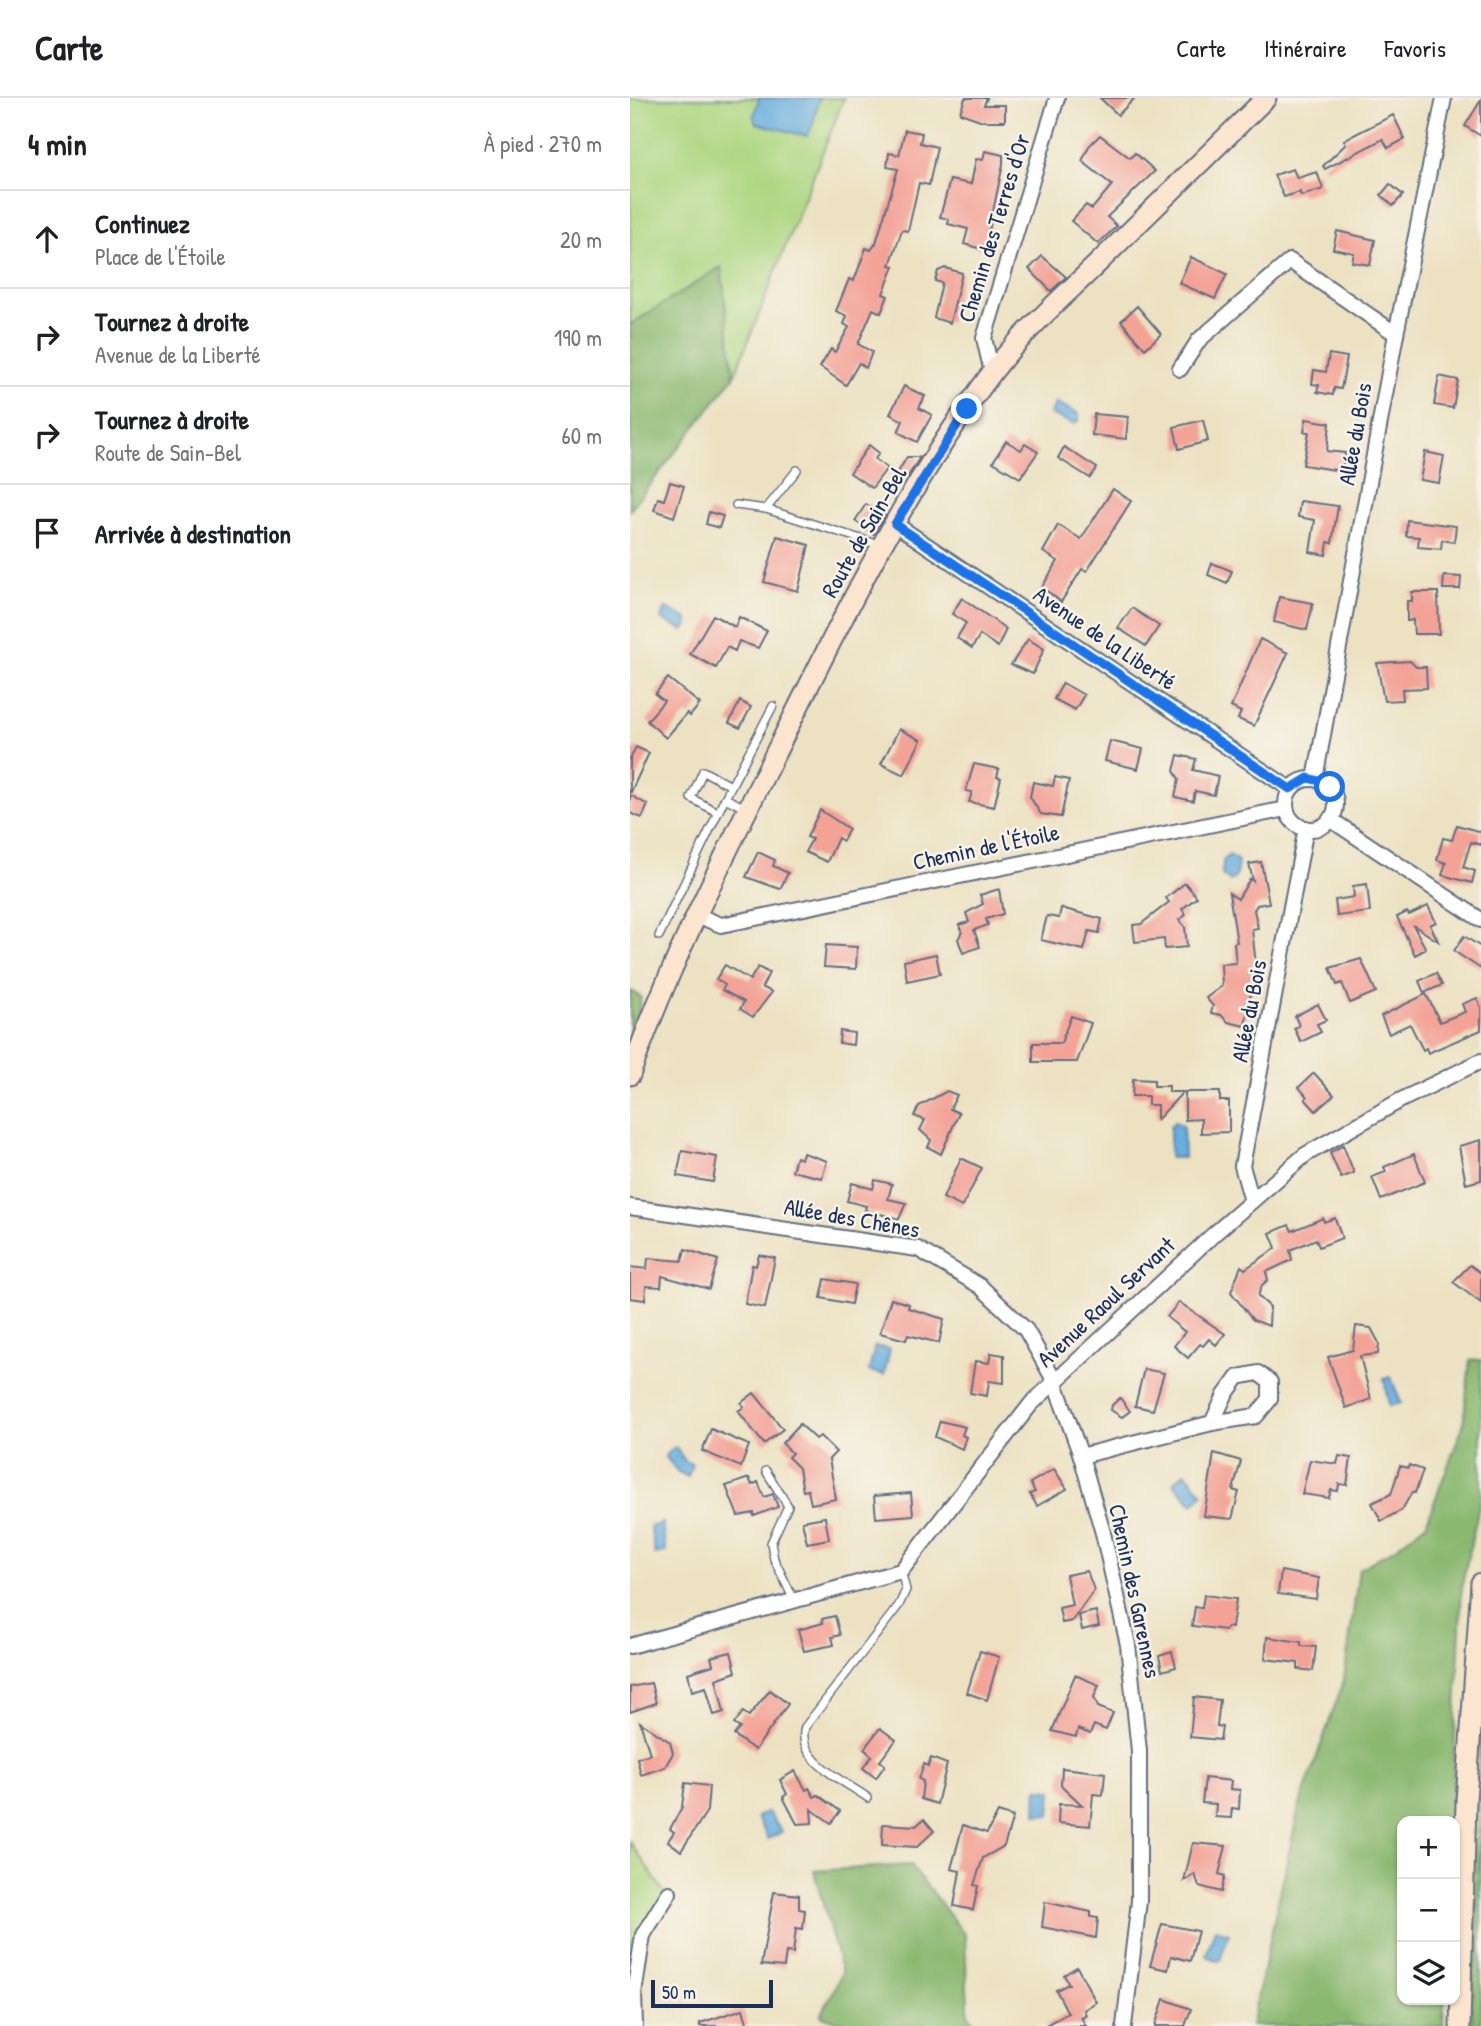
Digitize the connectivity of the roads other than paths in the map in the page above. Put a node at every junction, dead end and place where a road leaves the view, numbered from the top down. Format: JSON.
{"nodes":[{"id":1,"x":1057,"y":98,"type":"edge"},
{"id":2,"x":1266,"y":98,"type":"edge"},
{"id":3,"x":1444,"y":98,"type":"edge"},
{"id":4,"x":1396,"y":334,"type":"junction"},
{"id":5,"x":995,"y":369,"type":"junction"},
{"id":6,"x":1180,"y":369,"type":"dead end"},
{"id":7,"x":797,"y":470,"type":"dead end"},
{"id":8,"x":736,"y":505,"type":"dead end"},
{"id":9,"x":766,"y":509,"type":"junction"},
{"id":10,"x":895,"y":524,"type":"junction"},
{"id":11,"x":883,"y":546,"type":"junction"},
{"id":12,"x":772,"y":706,"type":"dead end"},
{"id":13,"x":1315,"y":779,"type":"junction"},
{"id":14,"x":730,"y":786,"type":"junction"},
{"id":15,"x":1290,"y":789,"type":"junction"},
{"id":16,"x":725,"y":797,"type":"junction"},
{"id":17,"x":1286,"y":809,"type":"junction"},
{"id":18,"x":747,"y":810,"type":"junction"},
{"id":19,"x":718,"y":813,"type":"junction"},
{"id":20,"x":1330,"y":819,"type":"junction"},
{"id":21,"x":1306,"y":828,"type":"junction"},
{"id":22,"x":696,"y":915,"type":"junction"},
{"id":23,"x":1481,"y":920,"type":"edge"},
{"id":24,"x":659,"y":936,"type":"dead end"},
{"id":25,"x":1481,"y":1061,"type":"edge"},
{"id":26,"x":630,"y":1075,"type":"edge"},
{"id":27,"x":1252,"y":1201,"type":"junction"},
{"id":28,"x":630,"y":1207,"type":"edge"},
{"id":29,"x":1054,"y":1380,"type":"junction"},
{"id":30,"x":1212,"y":1423,"type":"dead end"},
{"id":31,"x":1081,"y":1456,"type":"junction"},
{"id":32,"x":766,"y":1471,"type":"dead end"},
{"id":33,"x":901,"y":1572,"type":"junction"},
{"id":34,"x":1481,"y":1583,"type":"edge"},
{"id":35,"x":795,"y":1602,"type":"junction"},
{"id":36,"x":630,"y":1646,"type":"edge"},
{"id":37,"x":868,"y":1798,"type":"dead end"},
{"id":38,"x":669,"y":1893,"type":"dead end"},
{"id":39,"x":635,"y":2026,"type":"edge"},
{"id":40,"x":1124,"y":2026,"type":"edge"},
{"id":41,"x":1460,"y":2026,"type":"edge"}],
"edges":[{"from":1,"to":5,"type":"street","name":"Chemin des Terres d'Or"},
{"from":2,"to":5,"type":"main road","name":"Route de Sain-Bel"},
{"from":3,"to":4,"type":"street","name":"Allée du Bois"},
{"from":4,"to":6,"type":"street"},
{"from":4,"to":13,"type":"street","name":"Allée du Bois"},
{"from":5,"to":10,"type":"main road","name":"Route de Sain-Bel"},
{"from":7,"to":9,"type":"lane"},
{"from":8,"to":9,"type":"lane"},
{"from":9,"to":11,"type":"lane"},
{"from":10,"to":11,"type":"main road","name":"Route de Sain-Bel"},
{"from":10,"to":15,"type":"street","name":"Avenue de la Liberté"},
{"from":11,"to":18,"type":"main road","name":"Route de Sain-Bel"},
{"from":12,"to":14,"type":"lane"},
{"from":13,"to":15,"type":"street"},
{"from":13,"to":20,"type":"street"},
{"from":14,"to":16,"type":"lane"},
{"from":14,"to":19,"type":"lane"},
{"from":15,"to":17,"type":"street"},
{"from":16,"to":18,"type":"lane"},
{"from":16,"to":19,"type":"lane"},
{"from":17,"to":21,"type":"street"},
{"from":17,"to":22,"type":"street","name":"Chemin de l'Étoile"},
{"from":18,"to":22,"type":"main road","name":"Route de Sain-Bel"},
{"from":19,"to":24,"type":"lane"},
{"from":20,"to":21,"type":"street"},
{"from":20,"to":23,"type":"street"},
{"from":21,"to":27,"type":"street","name":"Allée du Bois"},
{"from":22,"to":26,"type":"main road","name":"Route de Sain-Bel"},
{"from":25,"to":27,"type":"street","name":"Avenue Raoul Servant"},
{"from":27,"to":29,"type":"street","name":"Avenue Raoul Servant"},
{"from":28,"to":29,"type":"street","name":"Allée des Chênes"},
{"from":29,"to":31,"type":"street","name":"Chemin des Garennes"},
{"from":29,"to":33,"type":"street","name":"Avenue Raoul Servant"},
{"from":30,"to":31,"type":"street"},
{"from":31,"to":40,"type":"street","name":"Chemin des Garennes"},
{"from":32,"to":35,"type":"lane"},
{"from":33,"to":35,"type":"street"},
{"from":33,"to":37,"type":"lane"},
{"from":34,"to":41,"type":"main road"},
{"from":35,"to":36,"type":"street"},
{"from":38,"to":39,"type":"street"}]}
